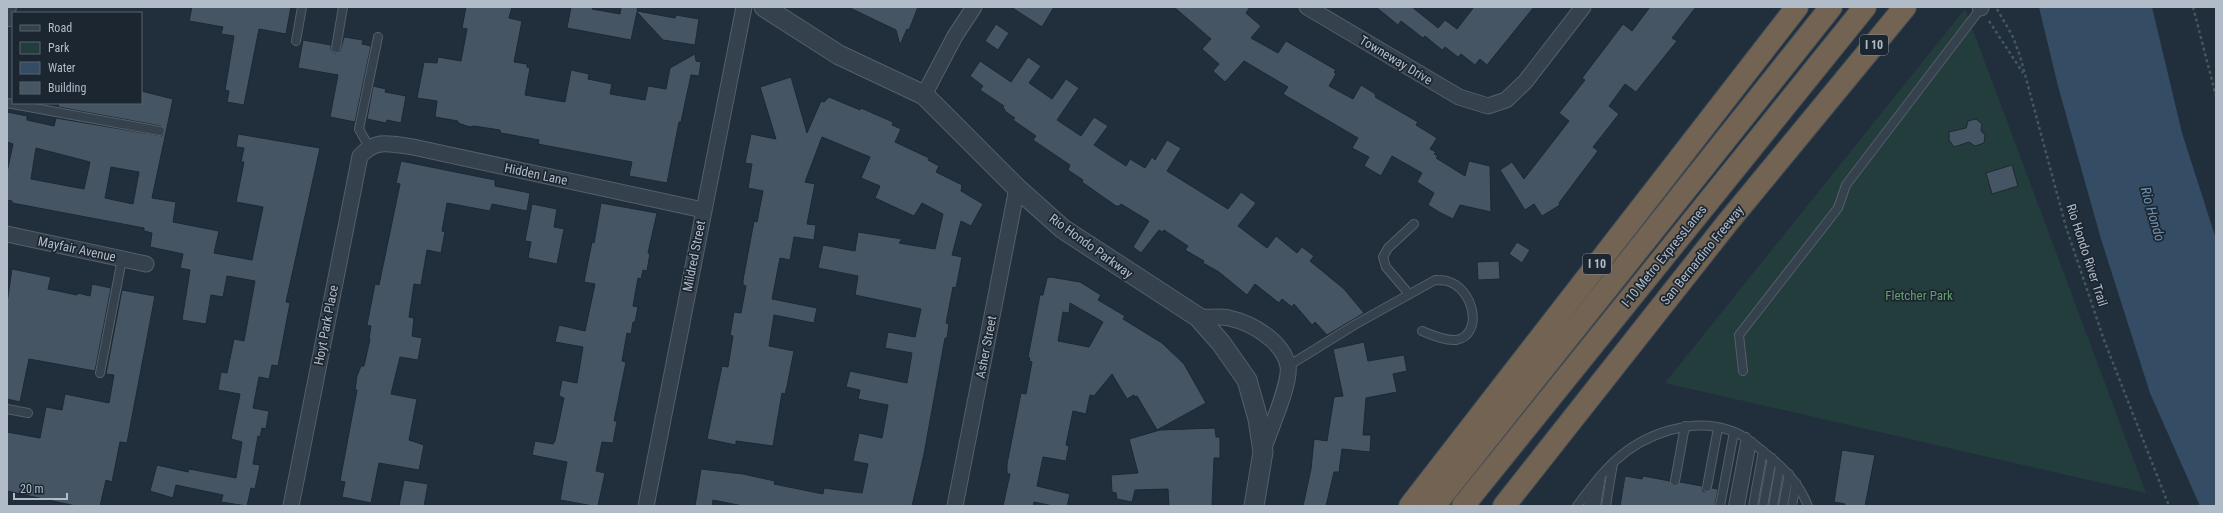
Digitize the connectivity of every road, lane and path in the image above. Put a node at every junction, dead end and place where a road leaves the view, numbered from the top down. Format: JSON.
{"nodes":[{"id":1,"x":12,"y":7,"type":"edge"},
{"id":2,"x":302,"y":7,"type":"edge"},
{"id":3,"x":343,"y":7,"type":"edge"},
{"id":4,"x":744,"y":7,"type":"edge"},
{"id":5,"x":764,"y":7,"type":"edge"},
{"id":6,"x":974,"y":7,"type":"edge"},
{"id":7,"x":1583,"y":7,"type":"edge"},
{"id":8,"x":1798,"y":7,"type":"edge"},
{"id":9,"x":1831,"y":7,"type":"edge"},
{"id":10,"x":1865,"y":7,"type":"edge"},
{"id":11,"x":1877,"y":7,"type":"edge"},
{"id":12,"x":1905,"y":7,"type":"edge"},
{"id":13,"x":1996,"y":7,"type":"edge"},
{"id":14,"x":2193,"y":7,"type":"edge"},
{"id":15,"x":1980,"y":8,"type":"edge"},
{"id":16,"x":1315,"y":9,"type":"edge"},
{"id":17,"x":9,"y":22,"type":"dead end"},
{"id":18,"x":378,"y":37,"type":"dead end"},
{"id":19,"x":296,"y":41,"type":"dead end"},
{"id":20,"x":336,"y":48,"type":"dead end"},
{"id":21,"x":2025,"y":76,"type":"junction"},
{"id":22,"x":1844,"y":82,"type":"junction"},
{"id":23,"x":924,"y":95,"type":"junction"},
{"id":24,"x":2216,"y":96,"type":"edge"},
{"id":25,"x":12,"y":104,"type":"edge"},
{"id":26,"x":160,"y":131,"type":"dead end"},
{"id":27,"x":369,"y":147,"type":"junction"},
{"id":28,"x":1017,"y":188,"type":"junction"},
{"id":29,"x":703,"y":210,"type":"junction"},
{"id":30,"x":1414,"y":224,"type":"dead end"},
{"id":31,"x":7,"y":234,"type":"edge"},
{"id":32,"x":122,"y":259,"type":"junction"},
{"id":33,"x":146,"y":264,"type":"dead end"},
{"id":34,"x":1409,"y":294,"type":"junction"},
{"id":35,"x":1198,"y":317,"type":"junction"},
{"id":36,"x":1422,"y":331,"type":"dead end"},
{"id":37,"x":1288,"y":366,"type":"junction"},
{"id":38,"x":1743,"y":371,"type":"dead end"},
{"id":39,"x":100,"y":373,"type":"dead end"},
{"id":40,"x":7,"y":409,"type":"edge"},
{"id":41,"x":28,"y":414,"type":"dead end"},
{"id":42,"x":1685,"y":426,"type":"junction"},
{"id":43,"x":1718,"y":428,"type":"junction"},
{"id":44,"x":1734,"y":432,"type":"junction"},
{"id":45,"x":1749,"y":440,"type":"junction"},
{"id":46,"x":1763,"y":451,"type":"junction"},
{"id":47,"x":1263,"y":452,"type":"junction"},
{"id":48,"x":1772,"y":458,"type":"junction"},
{"id":49,"x":1613,"y":463,"type":"junction"},
{"id":50,"x":1780,"y":466,"type":"junction"},
{"id":51,"x":1602,"y":474,"type":"junction"},
{"id":52,"x":1789,"y":474,"type":"junction"},
{"id":53,"x":1675,"y":482,"type":"dead end"},
{"id":54,"x":1796,"y":483,"type":"junction"},
{"id":55,"x":1707,"y":487,"type":"dead end"},
{"id":56,"x":1591,"y":488,"type":"junction"},
{"id":57,"x":1804,"y":496,"type":"junction"},
{"id":58,"x":1578,"y":505,"type":"edge"},
{"id":59,"x":291,"y":506,"type":"edge"},
{"id":60,"x":646,"y":506,"type":"edge"},
{"id":61,"x":955,"y":506,"type":"edge"},
{"id":62,"x":1254,"y":506,"type":"edge"},
{"id":63,"x":1410,"y":506,"type":"edge"},
{"id":64,"x":1434,"y":506,"type":"edge"},
{"id":65,"x":1463,"y":506,"type":"edge"},
{"id":66,"x":1504,"y":506,"type":"edge"},
{"id":67,"x":1588,"y":506,"type":"edge"},
{"id":68,"x":1596,"y":506,"type":"edge"},
{"id":69,"x":1606,"y":506,"type":"edge"},
{"id":70,"x":1720,"y":506,"type":"edge"},
{"id":71,"x":1733,"y":506,"type":"edge"},
{"id":72,"x":1740,"y":506,"type":"edge"},
{"id":73,"x":1753,"y":506,"type":"edge"},
{"id":74,"x":1763,"y":506,"type":"edge"},
{"id":75,"x":1773,"y":506,"type":"edge"},
{"id":76,"x":1783,"y":506,"type":"edge"},
{"id":77,"x":1792,"y":506,"type":"edge"},
{"id":78,"x":1802,"y":506,"type":"edge"},
{"id":79,"x":1808,"y":506,"type":"edge"},
{"id":80,"x":2168,"y":506,"type":"edge"}],
"edges":[{"from":1,"to":17,"type":"lane"},
{"from":2,"to":19,"type":"lane"},
{"from":3,"to":20,"type":"lane"},
{"from":4,"to":29,"type":"street","name":"Mildred Street"},
{"from":5,"to":23,"type":"street","name":"Rio Hondo Parkway"},
{"from":6,"to":23,"type":"street"},
{"from":7,"to":16,"type":"street","name":"Towneway Drive"},
{"from":8,"to":63,"type":"highway","number":"I 10"},
{"from":9,"to":64,"type":"highway","name":"I-10 Metro ExpressLanes"},
{"from":10,"to":65,"type":"highway","name":"I-10 Metro ExpressLanes"},
{"from":11,"to":22,"type":"highway"},
{"from":12,"to":22,"type":"highway","name":"San Bernardino Freeway","number":"I 10"},
{"from":13,"to":21,"type":"path","name":"Rio Hondo River Trail"},
{"from":14,"to":24,"type":"path"},
{"from":15,"to":21,"type":"path"},
{"from":15,"to":38,"type":"lane"},
{"from":18,"to":27,"type":"lane"},
{"from":21,"to":80,"type":"path","name":"Rio Hondo River Trail"},
{"from":22,"to":66,"type":"highway","name":"San Bernardino Freeway","number":"I 10"},
{"from":23,"to":28,"type":"street","name":"Rio Hondo Parkway"},
{"from":25,"to":26,"type":"lane"},
{"from":27,"to":29,"type":"street","name":"Hidden Lane"},
{"from":27,"to":59,"type":"street","name":"Hoyt Park Place"},
{"from":28,"to":35,"type":"street","name":"Rio Hondo Parkway"},
{"from":28,"to":61,"type":"street","name":"Asher Street"},
{"from":29,"to":60,"type":"street","name":"Mildred Street"},
{"from":30,"to":34,"type":"lane"},
{"from":31,"to":32,"type":"street","name":"Mayfair Avenue"},
{"from":32,"to":33,"type":"street","name":"Mayfair Avenue"},
{"from":32,"to":39,"type":"lane"},
{"from":34,"to":36,"type":"lane"},
{"from":34,"to":37,"type":"lane"},
{"from":35,"to":37,"type":"street"},
{"from":35,"to":47,"type":"street","name":"Rio Hondo Parkway"},
{"from":37,"to":47,"type":"street"},
{"from":40,"to":41,"type":"lane"},
{"from":42,"to":43,"type":"lane"},
{"from":42,"to":49,"type":"lane"},
{"from":42,"to":53,"type":"lane"},
{"from":43,"to":44,"type":"lane"},
{"from":43,"to":55,"type":"lane"},
{"from":44,"to":45,"type":"lane"},
{"from":44,"to":70,"type":"lane"},
{"from":45,"to":46,"type":"lane"},
{"from":45,"to":71,"type":"lane"},
{"from":45,"to":72,"type":"lane"},
{"from":46,"to":48,"type":"lane"},
{"from":46,"to":73,"type":"lane"},
{"from":47,"to":62,"type":"street","name":"Rio Hondo Parkway"},
{"from":48,"to":50,"type":"lane"},
{"from":48,"to":74,"type":"lane"},
{"from":49,"to":51,"type":"lane"},
{"from":49,"to":69,"type":"lane"},
{"from":50,"to":52,"type":"lane"},
{"from":50,"to":75,"type":"lane"},
{"from":51,"to":56,"type":"lane"},
{"from":51,"to":68,"type":"lane"},
{"from":52,"to":54,"type":"lane"},
{"from":52,"to":76,"type":"lane"},
{"from":54,"to":57,"type":"lane"},
{"from":54,"to":77,"type":"lane"},
{"from":56,"to":58,"type":"lane"},
{"from":56,"to":67,"type":"lane"},
{"from":57,"to":78,"type":"lane"},
{"from":57,"to":79,"type":"lane"}]}
